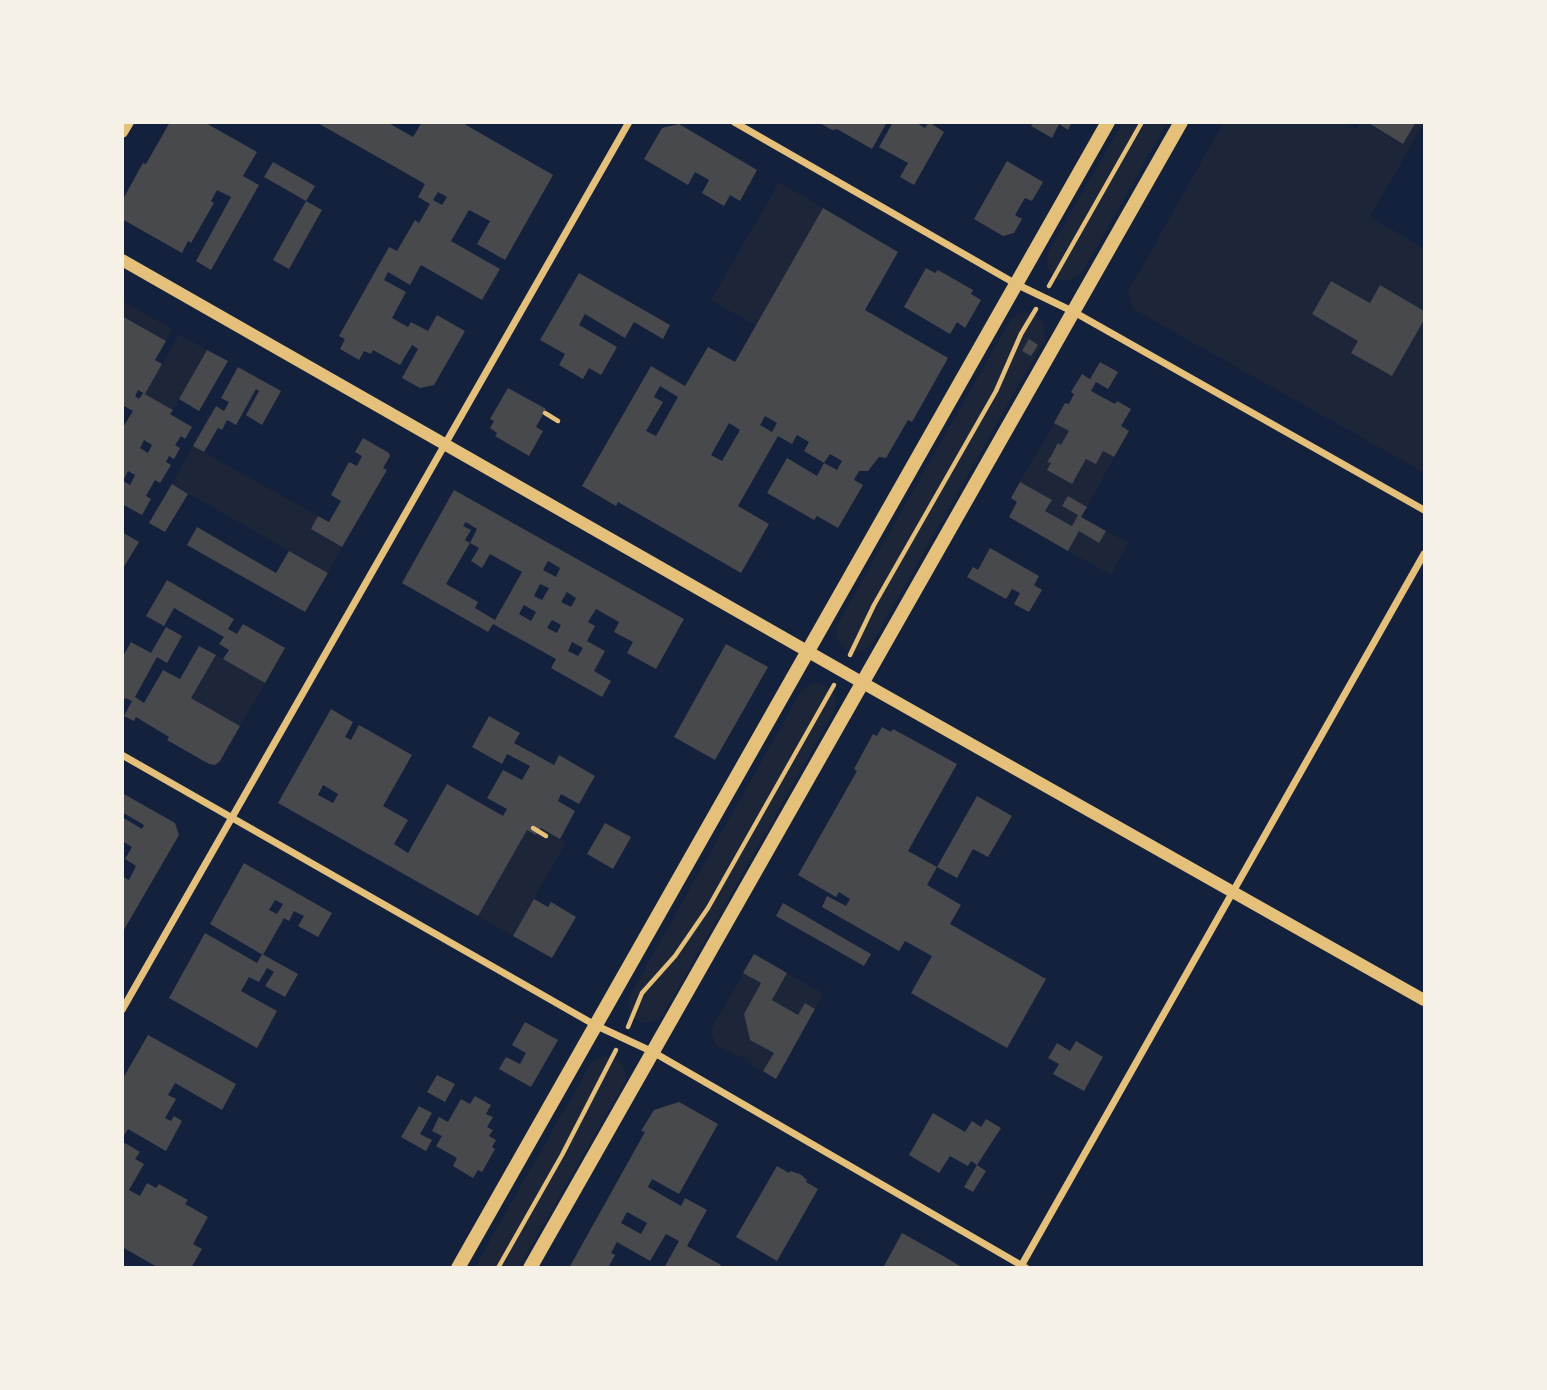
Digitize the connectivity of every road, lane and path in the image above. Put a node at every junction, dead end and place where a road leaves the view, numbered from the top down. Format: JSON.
{"nodes":[{"id":1,"x":128,"y":122,"type":"edge"},
{"id":2,"x":629,"y":122,"type":"edge"},
{"id":3,"x":734,"y":122,"type":"edge"},
{"id":4,"x":1108,"y":122,"type":"edge"},
{"id":5,"x":1142,"y":122,"type":"edge"},
{"id":6,"x":1181,"y":122,"type":"edge"},
{"id":7,"x":122,"y":132,"type":"edge"},
{"id":8,"x":122,"y":260,"type":"edge"},
{"id":9,"x":1054,"y":276,"type":"dead end"},
{"id":10,"x":1016,"y":284,"type":"junction"},
{"id":11,"x":1073,"y":312,"type":"junction"},
{"id":12,"x":1033,"y":313,"type":"dead end"},
{"id":13,"x":545,"y":413,"type":"dead end"},
{"id":14,"x":558,"y":421,"type":"dead end"},
{"id":15,"x":445,"y":444,"type":"junction"},
{"id":16,"x":1424,"y":510,"type":"edge"},
{"id":17,"x":1424,"y":554,"type":"edge"},
{"id":18,"x":807,"y":651,"type":"junction"},
{"id":19,"x":852,"y":652,"type":"dead end"},
{"id":20,"x":863,"y":683,"type":"junction"},
{"id":21,"x":831,"y":689,"type":"dead end"},
{"id":22,"x":122,"y":755,"type":"edge"},
{"id":23,"x":232,"y":818,"type":"junction"},
{"id":24,"x":533,"y":828,"type":"dead end"},
{"id":25,"x":546,"y":836,"type":"dead end"},
{"id":26,"x":1233,"y":892,"type":"junction"},
{"id":27,"x":1424,"y":1000,"type":"edge"},
{"id":28,"x":122,"y":1010,"type":"edge"},
{"id":29,"x":633,"y":1017,"type":"dead end"},
{"id":30,"x":595,"y":1025,"type":"junction"},
{"id":31,"x":653,"y":1052,"type":"junction"},
{"id":32,"x":613,"y":1057,"type":"dead end"},
{"id":33,"x":1023,"y":1267,"type":"edge"},
{"id":34,"x":458,"y":1268,"type":"edge"},
{"id":35,"x":498,"y":1268,"type":"edge"},
{"id":36,"x":530,"y":1268,"type":"edge"}],
"edges":[{"from":1,"to":7,"type":"street"},
{"from":2,"to":15,"type":"street"},
{"from":3,"to":10,"type":"street"},
{"from":4,"to":10,"type":"main road"},
{"from":5,"to":9,"type":"path"},
{"from":6,"to":11,"type":"main road"},
{"from":8,"to":15,"type":"street"},
{"from":10,"to":11,"type":"street"},
{"from":10,"to":18,"type":"main road"},
{"from":11,"to":16,"type":"street"},
{"from":11,"to":20,"type":"main road"},
{"from":12,"to":19,"type":"path"},
{"from":13,"to":14,"type":"path"},
{"from":15,"to":18,"type":"street"},
{"from":15,"to":23,"type":"street"},
{"from":17,"to":26,"type":"street"},
{"from":18,"to":20,"type":"street"},
{"from":18,"to":30,"type":"main road"},
{"from":20,"to":26,"type":"street"},
{"from":20,"to":31,"type":"main road"},
{"from":21,"to":29,"type":"path"},
{"from":22,"to":23,"type":"street"},
{"from":23,"to":28,"type":"street"},
{"from":23,"to":30,"type":"street"},
{"from":24,"to":25,"type":"path"},
{"from":26,"to":27,"type":"street"},
{"from":26,"to":33,"type":"street"},
{"from":30,"to":31,"type":"street"},
{"from":30,"to":34,"type":"main road"},
{"from":31,"to":33,"type":"street"},
{"from":31,"to":36,"type":"main road"},
{"from":32,"to":35,"type":"path"}]}
